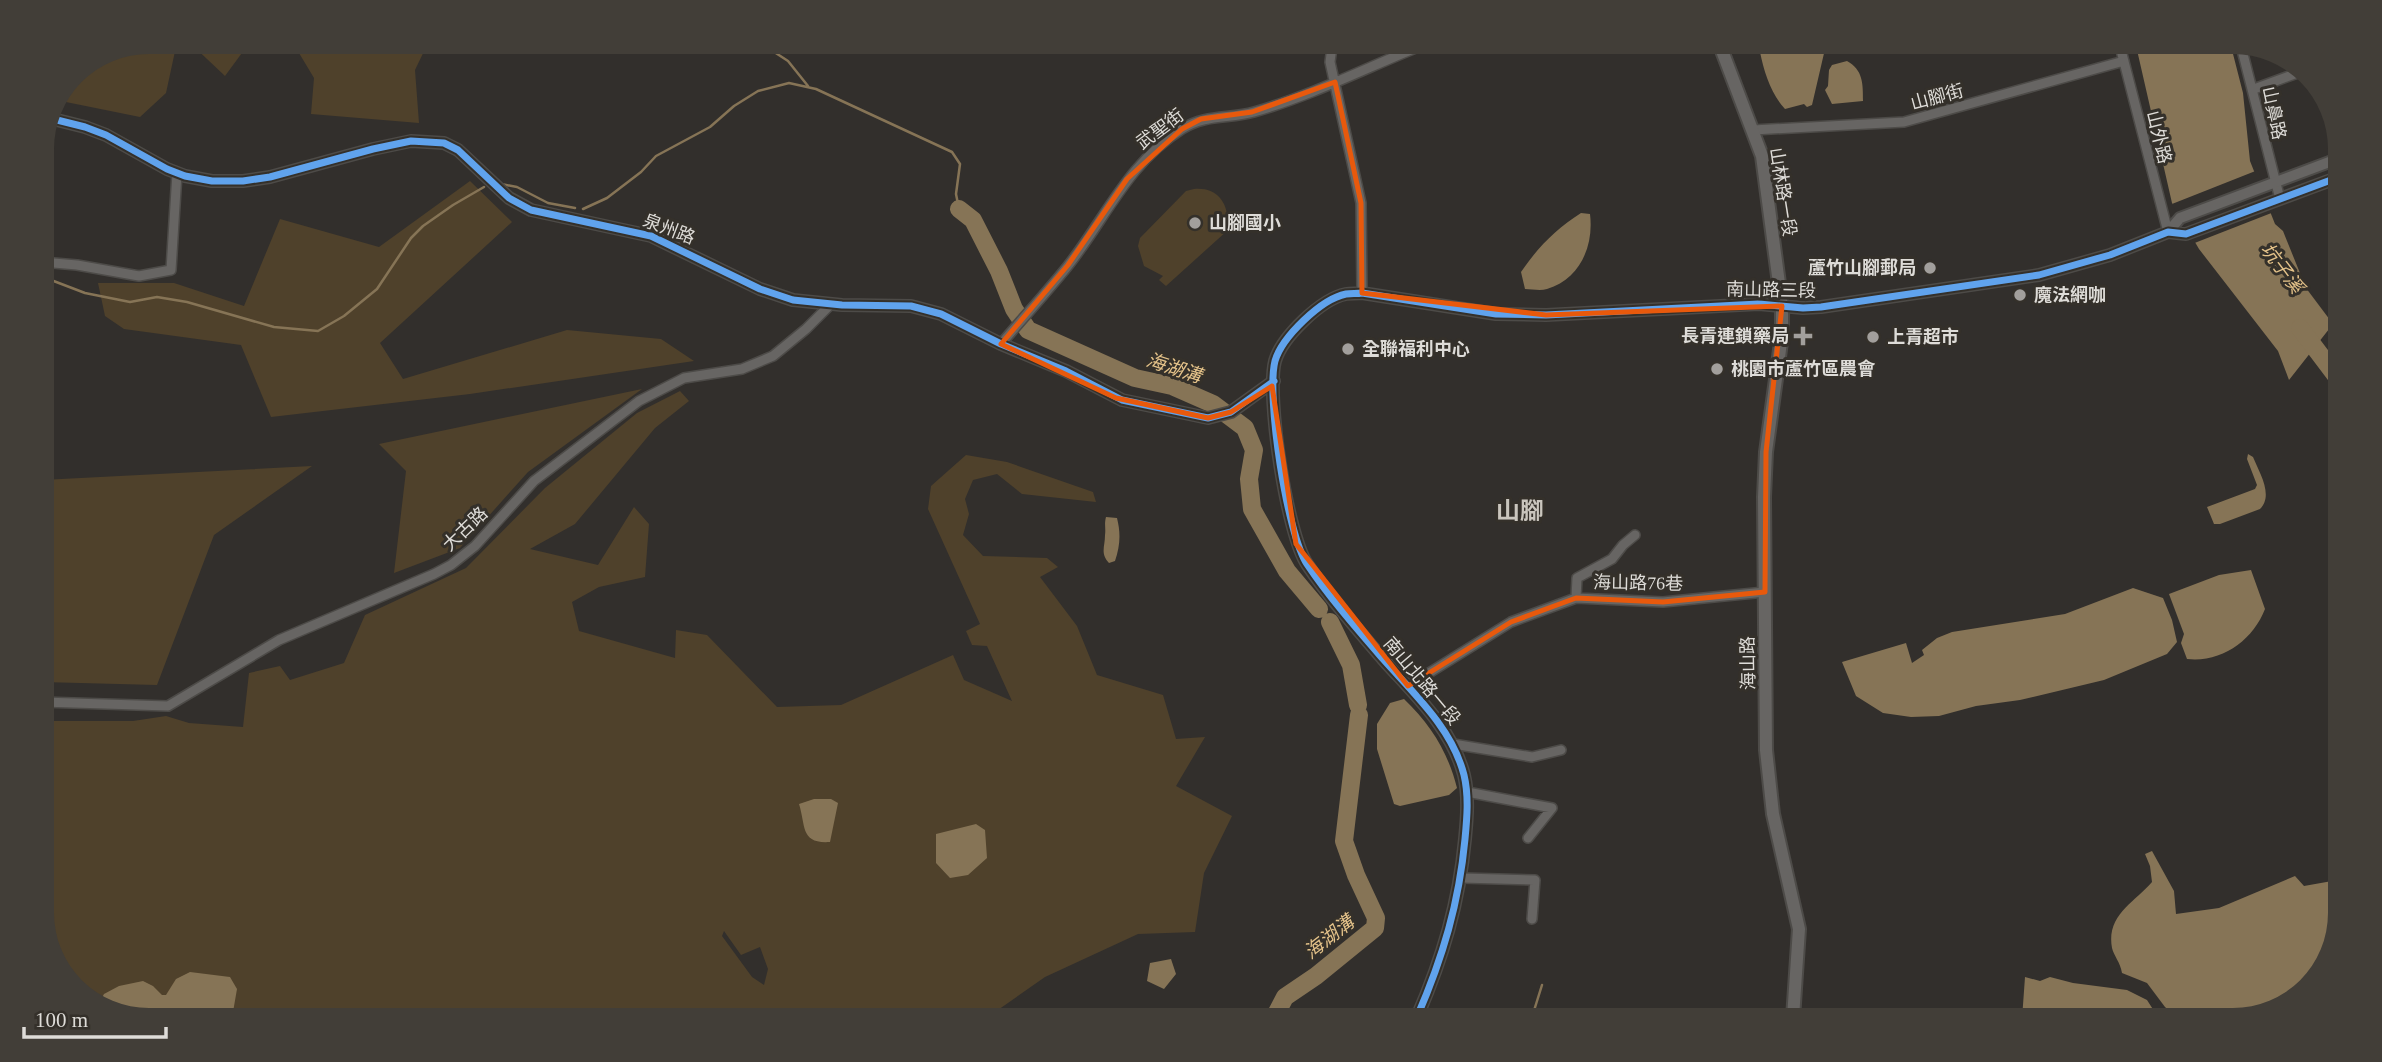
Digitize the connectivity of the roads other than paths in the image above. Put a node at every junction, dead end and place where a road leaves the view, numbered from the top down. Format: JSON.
{"nodes":[{"id":1,"x":1331,"y":54,"type":"edge"},
{"id":2,"x":1401,"y":54,"type":"edge"},
{"id":3,"x":1723,"y":54,"type":"edge"},
{"id":4,"x":2122,"y":54,"type":"edge"},
{"id":5,"x":2243,"y":55,"type":"edge"},
{"id":6,"x":2124,"y":61,"type":"junction"},
{"id":7,"x":2291,"y":75,"type":"edge"},
{"id":8,"x":1335,"y":82,"type":"junction"},
{"id":9,"x":2253,"y":89,"type":"junction"},
{"id":10,"x":59,"y":120,"type":"edge"},
{"id":11,"x":1753,"y":130,"type":"junction"},
{"id":12,"x":2328,"y":163,"type":"edge"},
{"id":13,"x":177,"y":173,"type":"junction"},
{"id":14,"x":2328,"y":181,"type":"edge"},
{"id":15,"x":2274,"y":183,"type":"junction"},
{"id":16,"x":2280,"y":199,"type":"junction"},
{"id":17,"x":2168,"y":232,"type":"junction"},
{"id":18,"x":54,"y":263,"type":"edge"},
{"id":19,"x":1362,"y":293,"type":"junction"},
{"id":20,"x":831,"y":304,"type":"junction"},
{"id":21,"x":1783,"y":306,"type":"junction"},
{"id":22,"x":1001,"y":344,"type":"junction"},
{"id":23,"x":1274,"y":381,"type":"junction"},
{"id":24,"x":1635,"y":535,"type":"dead end"},
{"id":25,"x":1765,"y":592,"type":"junction"},
{"id":26,"x":1576,"y":598,"type":"junction"},
{"id":27,"x":1408,"y":686,"type":"junction"},
{"id":28,"x":54,"y":702,"type":"edge"},
{"id":29,"x":1453,"y":744,"type":"junction"},
{"id":30,"x":1561,"y":750,"type":"dead end"},
{"id":31,"x":1467,"y":792,"type":"junction"},
{"id":32,"x":1528,"y":838,"type":"dead end"},
{"id":33,"x":1462,"y":878,"type":"junction"},
{"id":34,"x":1532,"y":919,"type":"dead end"},
{"id":35,"x":1420,"y":1008,"type":"edge"},
{"id":36,"x":1795,"y":1008,"type":"edge"}],
"edges":[{"from":1,"to":8,"type":"street"},
{"from":2,"to":8,"type":"street","name":"武聖街"},
{"from":3,"to":11,"type":"main road","name":"山林路一段"},
{"from":4,"to":6,"type":"street","name":"山外路"},
{"from":5,"to":9,"type":"street","name":"山鼻路"},
{"from":6,"to":11,"type":"street","name":"山腳街"},
{"from":6,"to":17,"type":"street","name":"山外路"},
{"from":7,"to":9,"type":"street"},
{"from":8,"to":19,"type":"street"},
{"from":8,"to":22,"type":"street","name":"武聖街"},
{"from":9,"to":15,"type":"street","name":"山鼻路"},
{"from":10,"to":13,"type":"street","name":"泉州路"},
{"from":11,"to":21,"type":"main road","name":"山林路一段"},
{"from":12,"to":15,"type":"street","name":"南山路三段"},
{"from":13,"to":18,"type":"street"},
{"from":13,"to":20,"type":"street","name":"泉州路"},
{"from":14,"to":16,"type":"street","name":"南山路三段"},
{"from":15,"to":16,"type":"street","name":"山鼻路"},
{"from":15,"to":17,"type":"street","name":"南山路三段"},
{"from":16,"to":17,"type":"street","name":"南山路三段"},
{"from":17,"to":21,"type":"street","name":"南山路三段"},
{"from":19,"to":21,"type":"street","name":"南山路三段"},
{"from":19,"to":23,"type":"street","name":"南山路三段"},
{"from":20,"to":22,"type":"street","name":"泉州路"},
{"from":20,"to":28,"type":"street","name":"大古路"},
{"from":21,"to":25,"type":"main road","name":"海山路"},
{"from":22,"to":23,"type":"street","name":"泉州路"},
{"from":23,"to":27,"type":"street","name":"南山北路一段"},
{"from":24,"to":26,"type":"street"},
{"from":25,"to":26,"type":"street","name":"海山路76巷"},
{"from":25,"to":36,"type":"main road","name":"海山路"},
{"from":26,"to":27,"type":"street","name":"海山路76巷"},
{"from":27,"to":29,"type":"street","name":"南山北路一段"},
{"from":29,"to":30,"type":"street"},
{"from":29,"to":31,"type":"street","name":"南山北路一段"},
{"from":31,"to":32,"type":"street"},
{"from":31,"to":33,"type":"street","name":"南山北路一段"},
{"from":33,"to":34,"type":"street"},
{"from":33,"to":35,"type":"street","name":"南山北路一段"}]}
